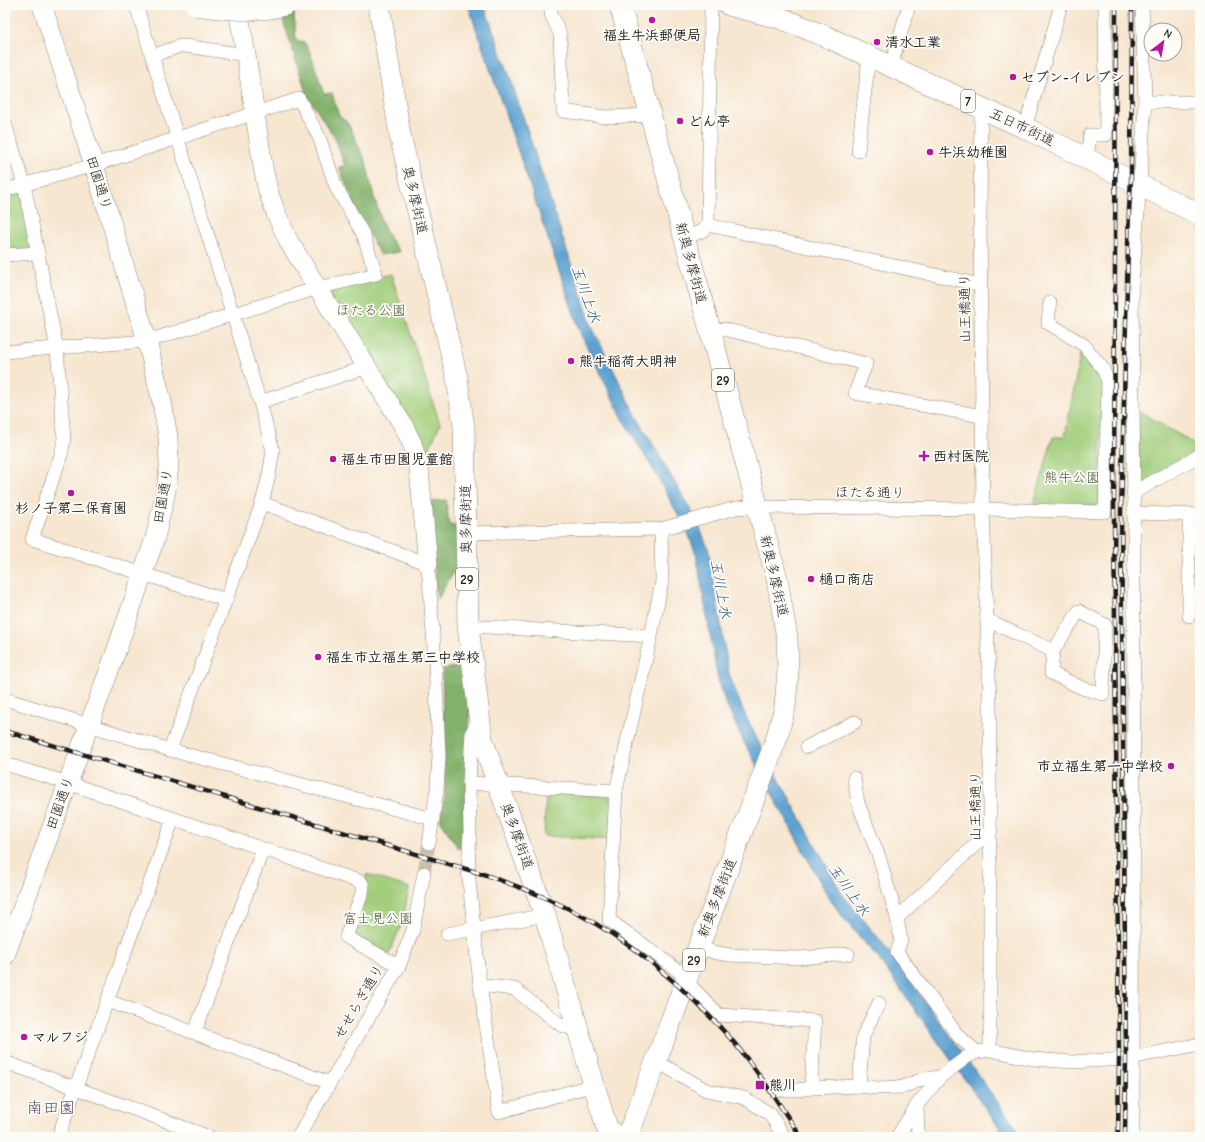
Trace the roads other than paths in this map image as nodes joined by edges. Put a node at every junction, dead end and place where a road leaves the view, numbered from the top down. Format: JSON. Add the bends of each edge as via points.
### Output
{"nodes":[{"id":1,"x":42,"y":5,"type":"edge"},
{"id":2,"x":136,"y":5,"type":"edge"},
{"id":3,"x":196,"y":5,"type":"edge"},
{"id":4,"x":285,"y":5,"type":"edge"},
{"id":5,"x":379,"y":5,"type":"edge"},
{"id":6,"x":551,"y":5,"type":"edge"},
{"id":7,"x":620,"y":5,"type":"edge"},
{"id":8,"x":711,"y":5,"type":"edge"},
{"id":9,"x":729,"y":5,"type":"edge"},
{"id":10,"x":909,"y":5,"type":"edge"},
{"id":11,"x":1061,"y":5,"type":"edge"},
{"id":12,"x":1106,"y":5,"type":"edge"},
{"id":13,"x":1142,"y":5,"type":"edge"},
{"id":14,"x":240,"y":21,"type":"dead end"},
{"id":15,"x":246,"y":55,"type":"junction"},
{"id":16,"x":152,"y":56,"type":"junction"},
{"id":17,"x":869,"y":56,"type":"junction"},
{"id":18,"x":891,"y":66,"type":"junction"},
{"id":19,"x":1145,"y":102,"type":"junction"},
{"id":20,"x":1200,"y":102,"type":"edge"},
{"id":21,"x":981,"y":107,"type":"junction"},
{"id":22,"x":254,"y":113,"type":"junction"},
{"id":23,"x":650,"y":114,"type":"junction"},
{"id":24,"x":5,"y":124,"type":"edge"},
{"id":25,"x":1025,"y":128,"type":"junction"},
{"id":26,"x":178,"y":137,"type":"junction"},
{"id":27,"x":858,"y":150,"type":"dead end"},
{"id":28,"x":1087,"y":158,"type":"junction"},
{"id":29,"x":94,"y":165,"type":"junction"},
{"id":30,"x":24,"y":184,"type":"junction"},
{"id":31,"x":1140,"y":185,"type":"junction"},
{"id":32,"x":5,"y":190,"type":"edge"},
{"id":33,"x":1200,"y":215,"type":"edge"},
{"id":34,"x":708,"y":225,"type":"junction"},
{"id":35,"x":684,"y":237,"type":"junction"},
{"id":36,"x":38,"y":253,"type":"junction"},
{"id":37,"x":5,"y":256,"type":"edge"},
{"id":38,"x":981,"y":285,"type":"junction"},
{"id":39,"x":318,"y":288,"type":"junction"},
{"id":40,"x":1050,"y":303,"type":"dead end"},
{"id":41,"x":232,"y":314,"type":"junction"},
{"id":42,"x":710,"y":330,"type":"junction"},
{"id":43,"x":147,"y":341,"type":"junction"},
{"id":44,"x":57,"y":349,"type":"junction"},
{"id":45,"x":5,"y":352,"type":"edge"},
{"id":46,"x":367,"y":367,"type":"junction"},
{"id":47,"x":260,"y":402,"type":"junction"},
{"id":48,"x":982,"y":416,"type":"junction"},
{"id":49,"x":1200,"y":455,"type":"edge"},
{"id":50,"x":1133,"y":493,"type":"junction"},
{"id":51,"x":262,"y":504,"type":"junction"},
{"id":52,"x":757,"y":507,"type":"junction"},
{"id":53,"x":983,"y":509,"type":"junction"},
{"id":54,"x":1134,"y":513,"type":"junction"},
{"id":55,"x":1194,"y":514,"type":"edge"},
{"id":56,"x":661,"y":529,"type":"junction"},
{"id":57,"x":466,"y":533,"type":"junction"},
{"id":58,"x":428,"y":564,"type":"junction"},
{"id":59,"x":142,"y":573,"type":"junction"},
{"id":60,"x":226,"y":600,"type":"junction"},
{"id":61,"x":1189,"y":616,"type":"dead end"},
{"id":62,"x":987,"y":620,"type":"junction"},
{"id":63,"x":468,"y":626,"type":"junction"},
{"id":64,"x":651,"y":636,"type":"junction"},
{"id":65,"x":1053,"y":652,"type":"junction"},
{"id":66,"x":5,"y":699,"type":"edge"},
{"id":67,"x":479,"y":719,"type":"junction"},
{"id":68,"x":855,"y":722,"type":"dead end"},
{"id":69,"x":89,"y":725,"type":"junction"},
{"id":70,"x":807,"y":747,"type":"dead end"},
{"id":71,"x":170,"y":750,"type":"junction"},
{"id":72,"x":5,"y":764,"type":"edge"},
{"id":73,"x":854,"y":778,"type":"dead end"},
{"id":74,"x":68,"y":783,"type":"junction"},
{"id":75,"x":469,"y":783,"type":"junction"},
{"id":76,"x":499,"y":785,"type":"junction"},
{"id":77,"x":616,"y":791,"type":"junction"},
{"id":78,"x":173,"y":819,"type":"junction"},
{"id":79,"x":433,"y":819,"type":"junction"},
{"id":80,"x":991,"y":830,"type":"junction"},
{"id":81,"x":429,"y":843,"type":"tunnel mouth"},
{"id":82,"x":263,"y":849,"type":"junction"},
{"id":83,"x":424,"y":873,"type":"tunnel mouth"},
{"id":84,"x":545,"y":915,"type":"junction"},
{"id":85,"x":897,"y":918,"type":"junction"},
{"id":86,"x":473,"y":928,"type":"junction"},
{"id":87,"x":447,"y":934,"type":"dead end"},
{"id":88,"x":698,"y":947,"type":"junction"},
{"id":89,"x":848,"y":954,"type":"dead end"},
{"id":90,"x":5,"y":956,"type":"edge"},
{"id":91,"x":399,"y":966,"type":"junction"},
{"id":92,"x":687,"y":979,"type":"junction"},
{"id":93,"x":480,"y":985,"type":"junction"},
{"id":94,"x":108,"y":1001,"type":"junction"},
{"id":95,"x":879,"y":1003,"type":"dead end"},
{"id":96,"x":579,"y":1031,"type":"junction"},
{"id":97,"x":195,"y":1032,"type":"junction"},
{"id":98,"x":1200,"y":1044,"type":"edge"},
{"id":99,"x":990,"y":1050,"type":"junction"},
{"id":100,"x":972,"y":1054,"type":"junction"},
{"id":101,"x":1134,"y":1057,"type":"junction"},
{"id":102,"x":656,"y":1061,"type":"junction"},
{"id":103,"x":5,"y":1062,"type":"edge"},
{"id":104,"x":945,"y":1074,"type":"junction"},
{"id":105,"x":330,"y":1083,"type":"junction"},
{"id":106,"x":594,"y":1085,"type":"junction"},
{"id":107,"x":859,"y":1086,"type":"junction"},
{"id":108,"x":76,"y":1087,"type":"junction"},
{"id":109,"x":811,"y":1088,"type":"junction"},
{"id":110,"x":777,"y":1090,"type":"dead end"},
{"id":111,"x":917,"y":1105,"type":"junction"},
{"id":112,"x":178,"y":1132,"type":"edge"},
{"id":113,"x":614,"y":1135,"type":"edge"},
{"id":114,"x":58,"y":1137,"type":"edge"},
{"id":115,"x":210,"y":1137,"type":"edge"},
{"id":116,"x":298,"y":1137,"type":"edge"},
{"id":117,"x":784,"y":1137,"type":"edge"},
{"id":118,"x":897,"y":1137,"type":"edge"},
{"id":119,"x":918,"y":1137,"type":"edge"},
{"id":120,"x":1133,"y":1137,"type":"edge"}],
"edges":[{"from":1,"to":29,"type":"street","name":"田園通り"},
{"from":2,"to":16,"type":"street"},
{"from":3,"to":4,"type":"main road","bridge":true,"via":[[249,10],[272,9]]},
{"from":5,"to":57,"type":"main road","name":"奥多摩街道","number":"29","via":[[400,135],[457,378],[464,428]]},
{"from":6,"to":23,"type":"street","via":[[551,14],[560,34],[563,111],[605,118]]},
{"from":7,"to":23,"type":"main road","name":"新奥多摩街道","number":"29"},
{"from":8,"to":34,"type":"street"},
{"from":9,"to":17,"type":"main road","name":"五日市街道","number":"7","via":[[783,20]]},
{"from":10,"to":18,"type":"street"},
{"from":11,"to":25,"type":"street"},
{"from":12,"to":28,"type":"street","via":[[1106,135],[1090,135]]},
{"from":13,"to":19,"type":"street"},
{"from":14,"to":15,"type":"street"},
{"from":15,"to":16,"type":"street","via":[[180,46]]},
{"from":15,"to":22,"type":"street"},
{"from":16,"to":26,"type":"street"},
{"from":17,"to":18,"type":"main road","name":"五日市街道","number":"7"},
{"from":17,"to":27,"type":"street"},
{"from":18,"to":21,"type":"main road","name":"五日市街道","number":"7"},
{"from":19,"to":20,"type":"street"},
{"from":19,"to":31,"type":"street"},
{"from":21,"to":25,"type":"main road","name":"五日市街道","number":"7"},
{"from":21,"to":38,"type":"street","name":"山王橋通り"},
{"from":22,"to":26,"type":"street"},
{"from":22,"to":39,"type":"street","via":[[262,167],[276,214],[289,242]]},
{"from":22,"to":39,"type":"street","via":[[299,99],[319,137],[336,187],[363,234],[376,274]]},
{"from":23,"to":35,"type":"main road","name":"新奥多摩街道","number":"29"},
{"from":24,"to":30,"type":"street"},
{"from":25,"to":28,"type":"main road","name":"五日市街道","number":"7"},
{"from":26,"to":29,"type":"street"},
{"from":26,"to":41,"type":"street"},
{"from":28,"to":31,"type":"main road","name":"五日市街道","number":"7"},
{"from":29,"to":30,"type":"street"},
{"from":29,"to":43,"type":"street","name":"田園通り"},
{"from":30,"to":32,"type":"street"},
{"from":30,"to":36,"type":"street"},
{"from":31,"to":33,"type":"main road","name":"五日市街道","number":"7"},
{"from":31,"to":50,"type":"street","via":[[1132,285]]},
{"from":34,"to":35,"type":"street","via":[[701,232]]},
{"from":34,"to":38,"type":"street"},
{"from":35,"to":42,"type":"main road","name":"新奥多摩街道","number":"29"},
{"from":36,"to":37,"type":"street"},
{"from":36,"to":44,"type":"street"},
{"from":38,"to":48,"type":"street","name":"山王橋通り"},
{"from":39,"to":41,"type":"street"},
{"from":39,"to":46,"type":"street"},
{"from":40,"to":53,"type":"street","name":"ほたる通り","via":[[1048,323],[1084,345],[1103,369],[1108,382],[1105,512]]},
{"from":41,"to":43,"type":"street"},
{"from":41,"to":47,"type":"street"},
{"from":42,"to":48,"type":"street","via":[[724,329],[866,364],[855,393]]},
{"from":42,"to":52,"type":"main road","name":"新奥多摩街道","number":"29"},
{"from":43,"to":44,"type":"street"},
{"from":43,"to":59,"type":"street","name":"田園通り","via":[[162,402],[168,437],[169,466],[157,532]]},
{"from":44,"to":45,"type":"street"},
{"from":44,"to":59,"type":"street","via":[[64,439],[61,455],[32,539]]},
{"from":46,"to":47,"type":"street"},
{"from":46,"to":58,"type":"street","via":[[403,425],[416,456]]},
{"from":47,"to":51,"type":"street","via":[[273,450]]},
{"from":48,"to":53,"type":"street","name":"山王橋通り"},
{"from":49,"to":50,"type":"street"},
{"from":50,"to":54,"type":"street"},
{"from":51,"to":58,"type":"street"},
{"from":51,"to":60,"type":"street"},
{"from":52,"to":53,"type":"street","name":"ほたる通り"},
{"from":52,"to":56,"type":"street","name":"ほたる通り","via":[[736,508]]},
{"from":52,"to":88,"type":"main road","name":"新奥多摩街道","number":"29","via":[[777,579],[788,638],[785,707],[770,758]]},
{"from":53,"to":62,"type":"street","name":"山王橋通り"},
{"from":54,"to":55,"type":"street"},
{"from":54,"to":101,"type":"street"},
{"from":55,"to":61,"type":"street"},
{"from":56,"to":57,"type":"street","name":"ほたる通り"},
{"from":56,"to":64,"type":"street","via":[[662,581]]},
{"from":57,"to":63,"type":"main road","name":"奥多摩街道","number":"29"},
{"from":58,"to":79,"type":"street","via":[[438,756],[438,789]]},
{"from":59,"to":60,"type":"street"},
{"from":59,"to":69,"type":"street","name":"田園通り"},
{"from":60,"to":71,"type":"street"},
{"from":62,"to":65,"type":"street"},
{"from":62,"to":80,"type":"street","name":"山王橋通り"},
{"from":63,"to":64,"type":"street"},
{"from":63,"to":67,"type":"main road","name":"奥多摩街道","number":"29"},
{"from":64,"to":77,"type":"street"},
{"from":65,"to":65,"type":"street","via":[[1079,611],[1105,625],[1103,694],[1082,688],[1051,673]]},
{"from":66,"to":69,"type":"street"},
{"from":67,"to":75,"type":"street","via":[[472,732]]},
{"from":67,"to":76,"type":"main road","name":"奥多摩街道","number":"29","via":[[482,739]]},
{"from":68,"to":70,"type":"street"},
{"from":69,"to":71,"type":"street"},
{"from":69,"to":74,"type":"street","name":"田園通り"},
{"from":71,"to":79,"type":"street"},
{"from":72,"to":74,"type":"street"},
{"from":73,"to":85,"type":"street","via":[[858,803],[879,857]]},
{"from":74,"to":78,"type":"street"},
{"from":74,"to":90,"type":"street","name":"田園通り"},
{"from":75,"to":76,"type":"street"},
{"from":75,"to":86,"type":"street","via":[[468,871]]},
{"from":76,"to":77,"type":"street"},
{"from":76,"to":84,"type":"main road","name":"奥多摩街道","number":"29"},
{"from":77,"to":92,"type":"street","via":[[609,920],[664,959]]},
{"from":78,"to":82,"type":"street"},
{"from":78,"to":94,"type":"street"},
{"from":79,"to":81,"type":"street"},
{"from":80,"to":85,"type":"street"},
{"from":80,"to":99,"type":"street","name":"山王橋通り"},
{"from":82,"to":91,"type":"street","via":[[361,882],[362,893],[346,938]]},
{"from":82,"to":97,"type":"street"},
{"from":83,"to":91,"type":"street","name":"せせらぎ通り","via":[[413,930]]},
{"from":84,"to":86,"type":"street"},
{"from":84,"to":96,"type":"main road","name":"奥多摩街道","number":"29"},
{"from":85,"to":100,"type":"street","via":[[901,940],[897,952]]},
{"from":86,"to":87,"type":"street"},
{"from":86,"to":93,"type":"street"},
{"from":88,"to":89,"type":"street","via":[[729,955],[799,958]]},
{"from":88,"to":92,"type":"main road","name":"新奥多摩街道","number":"29"},
{"from":91,"to":105,"type":"street","name":"せせらぎ通り"},
{"from":92,"to":102,"type":"main road","name":"新奥多摩街道","number":"29"},
{"from":92,"to":109,"type":"street","via":[[719,1015],[815,1021]]},
{"from":93,"to":96,"type":"street","via":[[514,989],[561,1025]]},
{"from":93,"to":106,"type":"street","via":[[499,1112]]},
{"from":94,"to":97,"type":"street"},
{"from":94,"to":108,"type":"street"},
{"from":95,"to":107,"type":"street","via":[[863,1036]]},
{"from":96,"to":106,"type":"main road","name":"奥多摩街道","number":"29"},
{"from":97,"to":105,"type":"street"},
{"from":98,"to":101,"type":"street"},
{"from":99,"to":100,"type":"street"},
{"from":99,"to":101,"type":"street","via":[[1034,1059],[1072,1062]]},
{"from":100,"to":104,"type":"street"},
{"from":101,"to":120,"type":"street"},
{"from":102,"to":113,"type":"main road","name":"新奥多摩街道","number":"29","via":[[632,1125]]},
{"from":102,"to":117,"type":"street","via":[[706,1090],[744,1098],[770,1114]]},
{"from":103,"to":108,"type":"street"},
{"from":104,"to":107,"type":"street","via":[[903,1087]]},
{"from":104,"to":111,"type":"street"},
{"from":105,"to":116,"type":"street","name":"せせらぎ通り"},
{"from":106,"to":113,"type":"main road","name":"奥多摩街道","number":"29"},
{"from":107,"to":109,"type":"street"},
{"from":108,"to":112,"type":"street"},
{"from":108,"to":114,"type":"street"},
{"from":109,"to":110,"type":"street"},
{"from":111,"to":118,"type":"street"},
{"from":111,"to":119,"type":"street"},
{"from":112,"to":115,"type":"street"}]}
